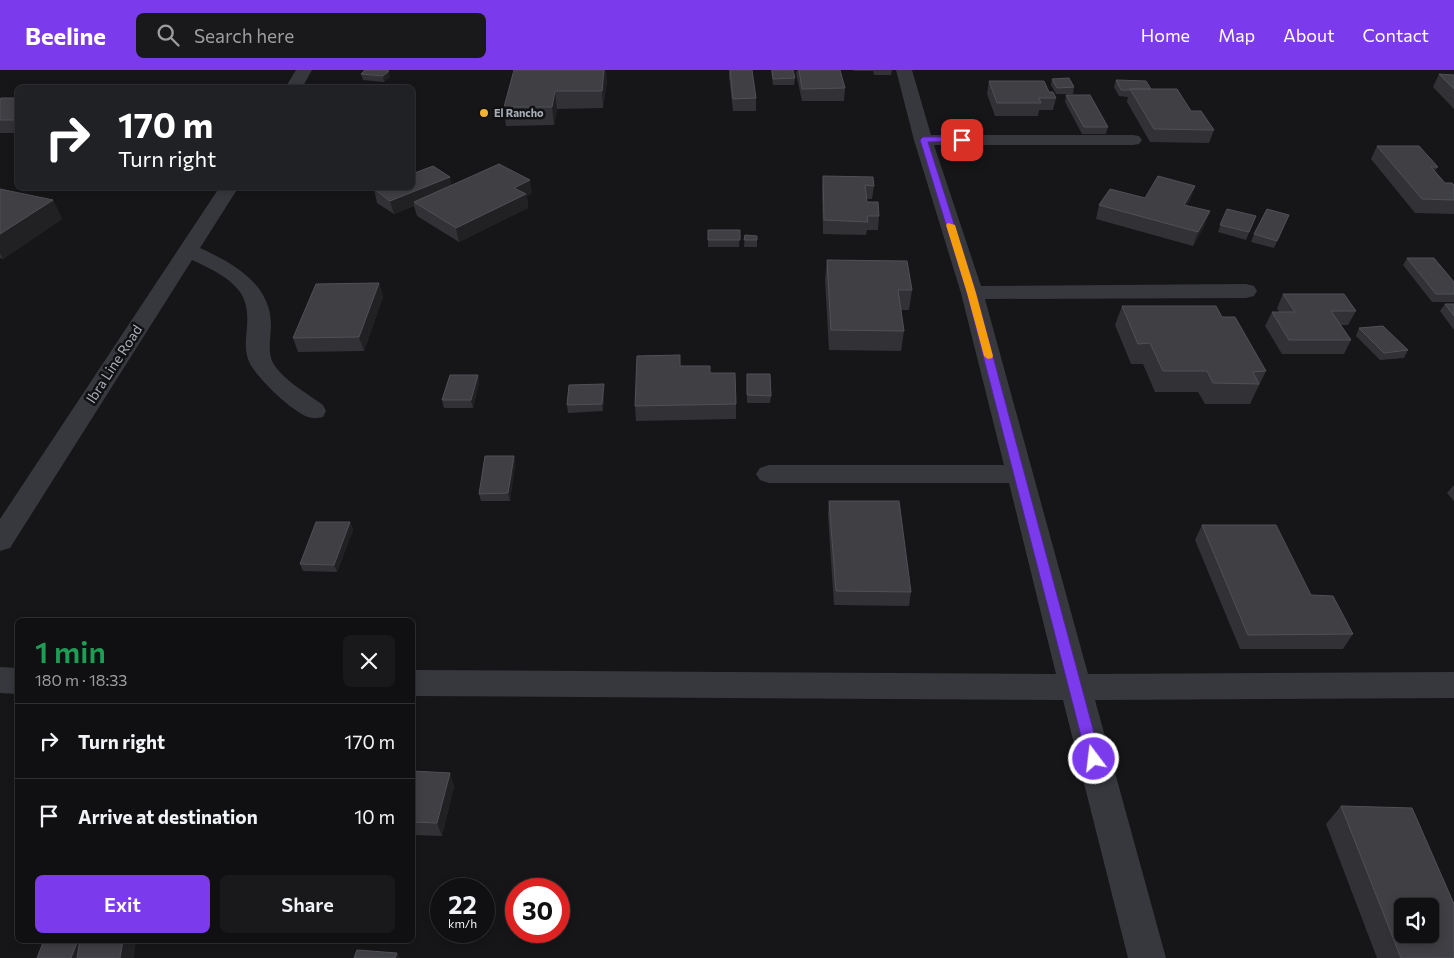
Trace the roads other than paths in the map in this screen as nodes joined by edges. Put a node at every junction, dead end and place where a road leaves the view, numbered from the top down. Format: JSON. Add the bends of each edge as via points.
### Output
{"nodes":[{"id":1,"x":304,"y":70,"type":"edge"},
{"id":2,"x":904,"y":70,"type":"edge"},
{"id":3,"x":294,"y":85,"type":"edge"},
{"id":4,"x":923,"y":140,"type":"junction"},
{"id":5,"x":1133,"y":140,"type":"dead end"},
{"id":6,"x":227,"y":190,"type":"edge"},
{"id":7,"x":188,"y":250,"type":"junction"},
{"id":8,"x":1246,"y":291,"type":"dead end"},
{"id":9,"x":972,"y":293,"type":"junction"},
{"id":10,"x":314,"y":411,"type":"dead end"},
{"id":11,"x":769,"y":474,"type":"dead end"},
{"id":12,"x":1020,"y":474,"type":"junction"},
{"id":13,"x":0,"y":541,"type":"edge"},
{"id":14,"x":0,"y":680,"type":"edge"},
{"id":15,"x":15,"y":680,"type":"edge"},
{"id":16,"x":415,"y":683,"type":"edge"},
{"id":17,"x":1454,"y":685,"type":"edge"},
{"id":18,"x":1075,"y":687,"type":"junction"},
{"id":19,"x":1147,"y":958,"type":"edge"}],
"edges":[{"from":1,"to":3,"type":"street"},
{"from":2,"to":4,"type":"street"},
{"from":4,"to":5,"type":"street"},
{"from":4,"to":9,"type":"street"},
{"from":6,"to":7,"type":"street","name":"Ibra Line Road"},
{"from":7,"to":10,"type":"street","via":[[235,274],[251,290],[260,322],[259,355],[262,364],[280,385]]},
{"from":7,"to":13,"type":"street","name":"Ibra Line Road"},
{"from":8,"to":9,"type":"street"},
{"from":9,"to":12,"type":"street"},
{"from":11,"to":12,"type":"street"},
{"from":12,"to":18,"type":"street"},
{"from":14,"to":15,"type":"street"},
{"from":16,"to":18,"type":"street"},
{"from":17,"to":18,"type":"street"},
{"from":18,"to":19,"type":"street"}]}
